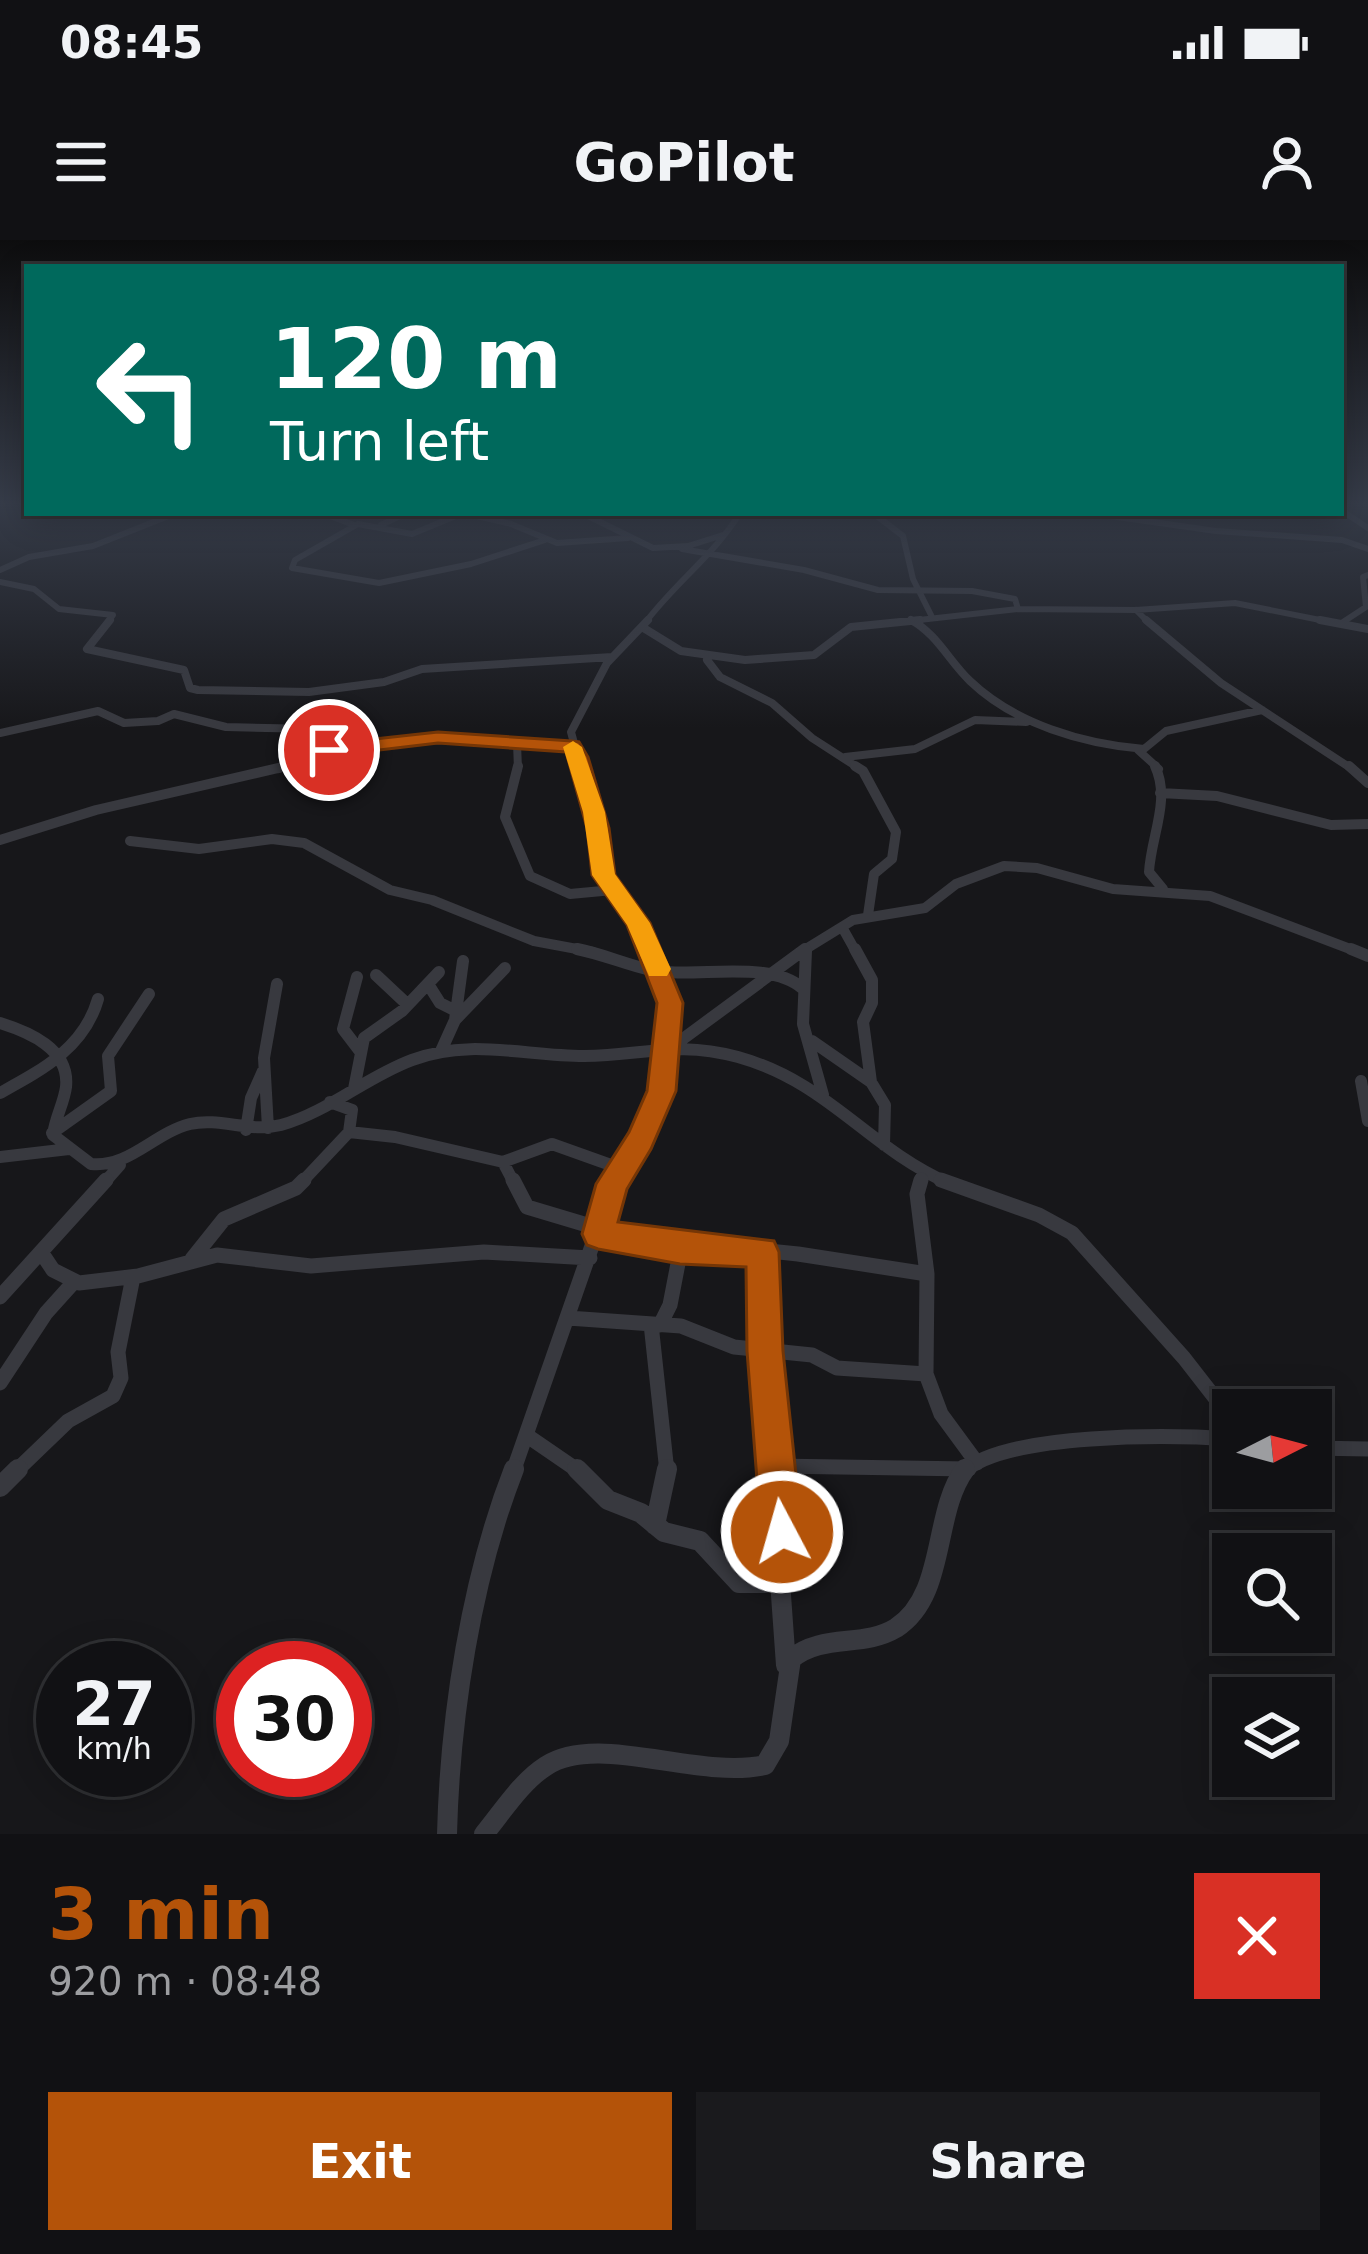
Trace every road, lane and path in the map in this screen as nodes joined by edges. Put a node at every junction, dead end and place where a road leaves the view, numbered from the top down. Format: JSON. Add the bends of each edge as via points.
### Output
{"nodes":[{"id":1,"x":360,"y":579,"type":"edge"},
{"id":2,"x":399,"y":579,"type":"edge"},
{"id":3,"x":680,"y":579,"type":"edge"},
{"id":4,"x":839,"y":579,"type":"edge"},
{"id":5,"x":916,"y":579,"type":"edge"},
{"id":6,"x":1363,"y":579,"type":"edge"},
{"id":7,"x":0,"y":582,"type":"edge"},
{"id":8,"x":919,"y":591,"type":"junction"},
{"id":9,"x":1018,"y":609,"type":"junction"},
{"id":10,"x":1136,"y":610,"type":"junction"},
{"id":11,"x":932,"y":616,"type":"junction"},
{"id":12,"x":910,"y":619,"type":"junction"},
{"id":13,"x":1343,"y":622,"type":"junction"},
{"id":14,"x":642,"y":627,"type":"junction"},
{"id":15,"x":1368,"y":629,"type":"edge"},
{"id":16,"x":612,"y":657,"type":"junction"},
{"id":17,"x":707,"y":660,"type":"junction"},
{"id":18,"x":1262,"y":710,"type":"junction"},
{"id":19,"x":1027,"y":722,"type":"junction"},
{"id":20,"x":0,"y":733,"type":"edge"},
{"id":21,"x":517,"y":743,"type":"junction"},
{"id":22,"x":572,"y":746,"type":"junction"},
{"id":23,"x":1137,"y":749,"type":"junction"},
{"id":24,"x":329,"y":750,"type":"junction"},
{"id":25,"x":844,"y":758,"type":"junction"},
{"id":26,"x":1368,"y":783,"type":"edge"},
{"id":27,"x":1160,"y":793,"type":"junction"},
{"id":28,"x":1368,"y":824,"type":"edge"},
{"id":29,"x":0,"y":840,"type":"edge"},
{"id":30,"x":130,"y":841,"type":"dead end"},
{"id":31,"x":1163,"y":889,"type":"junction"},
{"id":32,"x":613,"y":890,"type":"junction"},
{"id":33,"x":868,"y":915,"type":"junction"},
{"id":34,"x":842,"y":927,"type":"junction"},
{"id":35,"x":806,"y":951,"type":"junction"},
{"id":36,"x":1368,"y":956,"type":"edge"},
{"id":37,"x":463,"y":961,"type":"dead end"},
{"id":38,"x":505,"y":968,"type":"dead end"},
{"id":39,"x":659,"y":970,"type":"junction"},
{"id":40,"x":439,"y":972,"type":"dead end"},
{"id":41,"x":766,"y":974,"type":"junction"},
{"id":42,"x":376,"y":975,"type":"dead end"},
{"id":43,"x":357,"y":976,"type":"dead end"},
{"id":44,"x":277,"y":984,"type":"dead end"},
{"id":45,"x":428,"y":984,"type":"junction"},
{"id":46,"x":802,"y":988,"type":"junction"},
{"id":47,"x":149,"y":994,"type":"dead end"},
{"id":48,"x":98,"y":999,"type":"dead end"},
{"id":49,"x":408,"y":1005,"type":"junction"},
{"id":50,"x":455,"y":1015,"type":"junction"},
{"id":51,"x":0,"y":1023,"type":"edge"},
{"id":52,"x":812,"y":1041,"type":"junction"},
{"id":53,"x":670,"y":1046,"type":"junction"},
{"id":54,"x":359,"y":1050,"type":"junction"},
{"id":55,"x":441,"y":1051,"type":"junction"},
{"id":56,"x":59,"y":1059,"type":"junction"},
{"id":57,"x":264,"y":1070,"type":"junction"},
{"id":58,"x":1361,"y":1081,"type":"dead end"},
{"id":59,"x":871,"y":1082,"type":"junction"},
{"id":60,"x":354,"y":1089,"type":"junction"},
{"id":61,"x":0,"y":1093,"type":"edge"},
{"id":62,"x":824,"y":1099,"type":"junction"},
{"id":63,"x":329,"y":1101,"type":"junction"},
{"id":64,"x":1368,"y":1121,"type":"edge"},
{"id":65,"x":268,"y":1128,"type":"junction"},
{"id":66,"x":246,"y":1130,"type":"junction"},
{"id":67,"x":349,"y":1132,"type":"junction"},
{"id":68,"x":52,"y":1133,"type":"junction"},
{"id":69,"x":884,"y":1144,"type":"junction"},
{"id":70,"x":69,"y":1150,"type":"junction"},
{"id":71,"x":0,"y":1157,"type":"edge"},
{"id":72,"x":503,"y":1162,"type":"junction"},
{"id":73,"x":120,"y":1165,"type":"junction"},
{"id":74,"x":622,"y":1169,"type":"junction"},
{"id":75,"x":923,"y":1171,"type":"junction"},
{"id":76,"x":598,"y":1234,"type":"junction"},
{"id":77,"x":680,"y":1248,"type":"junction"},
{"id":78,"x":40,"y":1252,"type":"junction"},
{"id":79,"x":762,"y":1252,"type":"junction"},
{"id":80,"x":590,"y":1258,"type":"junction"},
{"id":81,"x":192,"y":1259,"type":"junction"},
{"id":82,"x":927,"y":1274,"type":"junction"},
{"id":83,"x":133,"y":1277,"type":"junction"},
{"id":84,"x":74,"y":1283,"type":"junction"},
{"id":85,"x":0,"y":1297,"type":"edge"},
{"id":86,"x":568,"y":1318,"type":"junction"},
{"id":87,"x":656,"y":1324,"type":"junction"},
{"id":88,"x":765,"y":1351,"type":"junction"},
{"id":89,"x":926,"y":1374,"type":"junction"},
{"id":90,"x":0,"y":1383,"type":"edge"},
{"id":91,"x":1212,"y":1394,"type":"edge"},
{"id":92,"x":529,"y":1437,"type":"junction"},
{"id":93,"x":1212,"y":1438,"type":"edge"},
{"id":94,"x":1332,"y":1448,"type":"edge"},
{"id":95,"x":1368,"y":1449,"type":"edge"},
{"id":96,"x":775,"y":1466,"type":"junction"},
{"id":97,"x":973,"y":1466,"type":"junction"},
{"id":98,"x":0,"y":1487,"type":"edge"},
{"id":99,"x":656,"y":1525,"type":"junction"},
{"id":100,"x":784,"y":1566,"type":"junction"},
{"id":101,"x":786,"y":1678,"type":"junction"},
{"id":102,"x":447,"y":1834,"type":"edge"},
{"id":103,"x":484,"y":1834,"type":"edge"}],
"edges":[{"from":1,"to":2,"type":"street"},
{"from":3,"to":14,"type":"street"},
{"from":4,"to":8,"type":"street"},
{"from":5,"to":8,"type":"street"},
{"from":6,"to":13,"type":"street","via":[[1366,607]]},
{"from":7,"to":16,"type":"street","via":[[34,589],[65,612],[112,615],[86,649],[184,670],[198,690],[309,692],[422,669]]},
{"from":8,"to":9,"type":"street","via":[[986,592],[1015,599]]},
{"from":8,"to":11,"type":"street"},
{"from":9,"to":10,"type":"street"},
{"from":9,"to":11,"type":"street"},
{"from":10,"to":13,"type":"street","via":[[1235,603]]},
{"from":10,"to":18,"type":"street"},
{"from":11,"to":12,"type":"street"},
{"from":12,"to":17,"type":"street","via":[[841,629],[814,655]]},
{"from":12,"to":19,"type":"street","via":[[969,680]]},
{"from":13,"to":15,"type":"street"},
{"from":14,"to":16,"type":"street"},
{"from":14,"to":17,"type":"street","via":[[673,650]]},
{"from":16,"to":22,"type":"street","via":[[574,724]]},
{"from":17,"to":25,"type":"street","via":[[720,677],[772,703]]},
{"from":18,"to":23,"type":"street","via":[[1166,731]]},
{"from":18,"to":26,"type":"street"},
{"from":19,"to":23,"type":"street"},
{"from":19,"to":25,"type":"street","via":[[975,720],[915,749]]},
{"from":20,"to":24,"type":"street","via":[[98,711],[131,723],[174,713],[226,727],[315,729]]},
{"from":21,"to":22,"type":"street"},
{"from":21,"to":24,"type":"street","via":[[422,737]]},
{"from":21,"to":32,"type":"street","via":[[506,817],[530,875],[570,894]]},
{"from":22,"to":32,"type":"street"},
{"from":23,"to":27,"type":"street","via":[[1156,764]]},
{"from":24,"to":29,"type":"street"},
{"from":25,"to":33,"type":"street","via":[[872,783],[896,836],[892,859],[874,874]]},
{"from":27,"to":28,"type":"street","via":[[1216,796],[1331,825]]},
{"from":27,"to":31,"type":"street","via":[[1149,872]]},
{"from":30,"to":39,"type":"street","via":[[199,849],[304,843],[390,890],[498,929]]},
{"from":31,"to":33,"type":"street","via":[[1099,886],[1004,866],[956,884],[925,908]]},
{"from":31,"to":36,"type":"street","via":[[1234,903]]},
{"from":32,"to":39,"type":"street"},
{"from":33,"to":34,"type":"street"},
{"from":34,"to":35,"type":"street"},
{"from":34,"to":59,"type":"street","via":[[872,980],[863,1022]]},
{"from":35,"to":41,"type":"street"},
{"from":35,"to":46,"type":"street"},
{"from":37,"to":50,"type":"street","via":[[467,980]]},
{"from":38,"to":50,"type":"street"},
{"from":39,"to":41,"type":"street"},
{"from":39,"to":53,"type":"street","via":[[669,996]]},
{"from":40,"to":45,"type":"street"},
{"from":41,"to":46,"type":"street"},
{"from":41,"to":53,"type":"street"},
{"from":42,"to":49,"type":"street"},
{"from":43,"to":54,"type":"street","via":[[343,1029]]},
{"from":44,"to":57,"type":"street"},
{"from":45,"to":49,"type":"street"},
{"from":45,"to":50,"type":"street"},
{"from":46,"to":52,"type":"street"},
{"from":47,"to":68,"type":"street","via":[[107,1059],[111,1091]]},
{"from":48,"to":56,"type":"street","via":[[91,1022]]},
{"from":49,"to":54,"type":"street","via":[[367,1034]]},
{"from":50,"to":55,"type":"street"},
{"from":51,"to":56,"type":"street","via":[[32,1031]]},
{"from":52,"to":59,"type":"street"},
{"from":52,"to":62,"type":"street"},
{"from":53,"to":55,"type":"street","via":[[593,1057],[506,1046]]},
{"from":53,"to":62,"type":"street","via":[[785,1074]]},
{"from":53,"to":74,"type":"street","via":[[661,1091]]},
{"from":54,"to":60,"type":"street"},
{"from":55,"to":60,"type":"street"},
{"from":56,"to":61,"type":"street"},
{"from":56,"to":68,"type":"street","via":[[66,1085]]},
{"from":57,"to":65,"type":"street"},
{"from":57,"to":66,"type":"street"},
{"from":58,"to":64,"type":"street"},
{"from":59,"to":69,"type":"street","via":[[885,1105]]},
{"from":60,"to":63,"type":"street"},
{"from":62,"to":69,"type":"street"},
{"from":63,"to":65,"type":"street"},
{"from":63,"to":67,"type":"street","via":[[352,1110]]},
{"from":65,"to":66,"type":"street"},
{"from":66,"to":73,"type":"street","via":[[188,1124]]},
{"from":67,"to":72,"type":"street"},
{"from":67,"to":81,"type":"street","via":[[289,1193],[220,1223]]},
{"from":68,"to":70,"type":"street"},
{"from":69,"to":75,"type":"street"},
{"from":70,"to":71,"type":"street"},
{"from":70,"to":73,"type":"street","via":[[98,1166]]},
{"from":72,"to":74,"type":"street","via":[[552,1144]]},
{"from":72,"to":76,"type":"street","via":[[527,1207]]},
{"from":73,"to":78,"type":"street"},
{"from":74,"to":76,"type":"street"},
{"from":75,"to":82,"type":"street","via":[[916,1194]]},
{"from":75,"to":91,"type":"street","via":[[1072,1233]]},
{"from":76,"to":77,"type":"street"},
{"from":76,"to":80,"type":"street"},
{"from":77,"to":79,"type":"street"},
{"from":77,"to":87,"type":"street","via":[[670,1305]]},
{"from":78,"to":84,"type":"street"},
{"from":78,"to":85,"type":"street"},
{"from":79,"to":82,"type":"street"},
{"from":79,"to":88,"type":"street"},
{"from":80,"to":81,"type":"street","via":[[484,1252],[311,1266]]},
{"from":80,"to":86,"type":"street"},
{"from":81,"to":83,"type":"street"},
{"from":82,"to":89,"type":"street"},
{"from":83,"to":84,"type":"street"},
{"from":83,"to":98,"type":"street","via":[[113,1396],[68,1421]]},
{"from":84,"to":90,"type":"street"},
{"from":86,"to":87,"type":"street"},
{"from":86,"to":92,"type":"street"},
{"from":87,"to":88,"type":"street"},
{"from":87,"to":99,"type":"street","via":[[667,1473]]},
{"from":88,"to":89,"type":"street","via":[[812,1355],[837,1368]]},
{"from":88,"to":96,"type":"street"},
{"from":89,"to":97,"type":"street"},
{"from":92,"to":99,"type":"street","via":[[608,1500]]},
{"from":92,"to":102,"type":"street","via":[[480,1576],[449,1761]]},
{"from":93,"to":97,"type":"street","via":[[1036,1442]]},
{"from":94,"to":95,"type":"street"},
{"from":96,"to":97,"type":"street"},
{"from":96,"to":100,"type":"street"},
{"from":97,"to":101,"type":"street","via":[[953,1486],[934,1567],[909,1617],[893,1630],[805,1646]]},
{"from":99,"to":100,"type":"street","via":[[700,1541],[740,1583],[765,1583]]},
{"from":100,"to":101,"type":"street"},
{"from":101,"to":103,"type":"street","via":[[779,1742],[765,1765],[712,1771],[598,1755],[556,1760]]}]}
